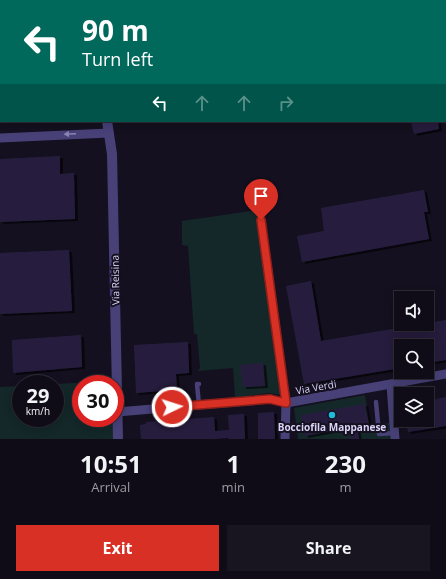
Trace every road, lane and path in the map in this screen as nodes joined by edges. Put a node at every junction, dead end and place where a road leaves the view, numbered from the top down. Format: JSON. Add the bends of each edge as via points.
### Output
{"nodes":[{"id":1,"x":107,"y":122,"type":"edge"},
{"id":2,"x":109,"y":133,"type":"junction"},
{"id":3,"x":0,"y":138,"type":"edge"},
{"id":4,"x":261,"y":220,"type":"dead end"},
{"id":5,"x":446,"y":374,"type":"edge"},
{"id":6,"x":116,"y":375,"type":"edge"},
{"id":7,"x":199,"y":384,"type":"dead end"},
{"id":8,"x":391,"y":385,"type":"junction"},
{"id":9,"x":376,"y":402,"type":"dead end"},
{"id":10,"x":286,"y":403,"type":"junction"},
{"id":11,"x":199,"y":405,"type":"junction"},
{"id":12,"x":124,"y":411,"type":"edge"},
{"id":13,"x":118,"y":427,"type":"edge"},
{"id":14,"x":395,"y":436,"type":"edge"},
{"id":15,"x":118,"y":439,"type":"edge"},
{"id":16,"x":285,"y":439,"type":"edge"}],
"edges":[{"from":1,"to":2,"type":"street","name":"Via Reisina"},
{"from":2,"to":3,"type":"street","one_way":true},
{"from":2,"to":6,"type":"street","name":"Via Reisina","via":[[112,154]]},
{"from":4,"to":10,"type":"street"},
{"from":5,"to":8,"type":"street","name":"Via Verdi"},
{"from":7,"to":11,"type":"lane"},
{"from":8,"to":10,"type":"street","name":"Via Verdi"},
{"from":8,"to":14,"type":"street"},
{"from":9,"to":14,"type":"lane","via":[[379,434]]},
{"from":10,"to":11,"type":"street","name":"Via Verdi","via":[[270,399]]},
{"from":10,"to":16,"type":"street"},
{"from":11,"to":12,"type":"street","name":"Via Verdi"},
{"from":13,"to":15,"type":"street","name":"Via Reisina"}]}
